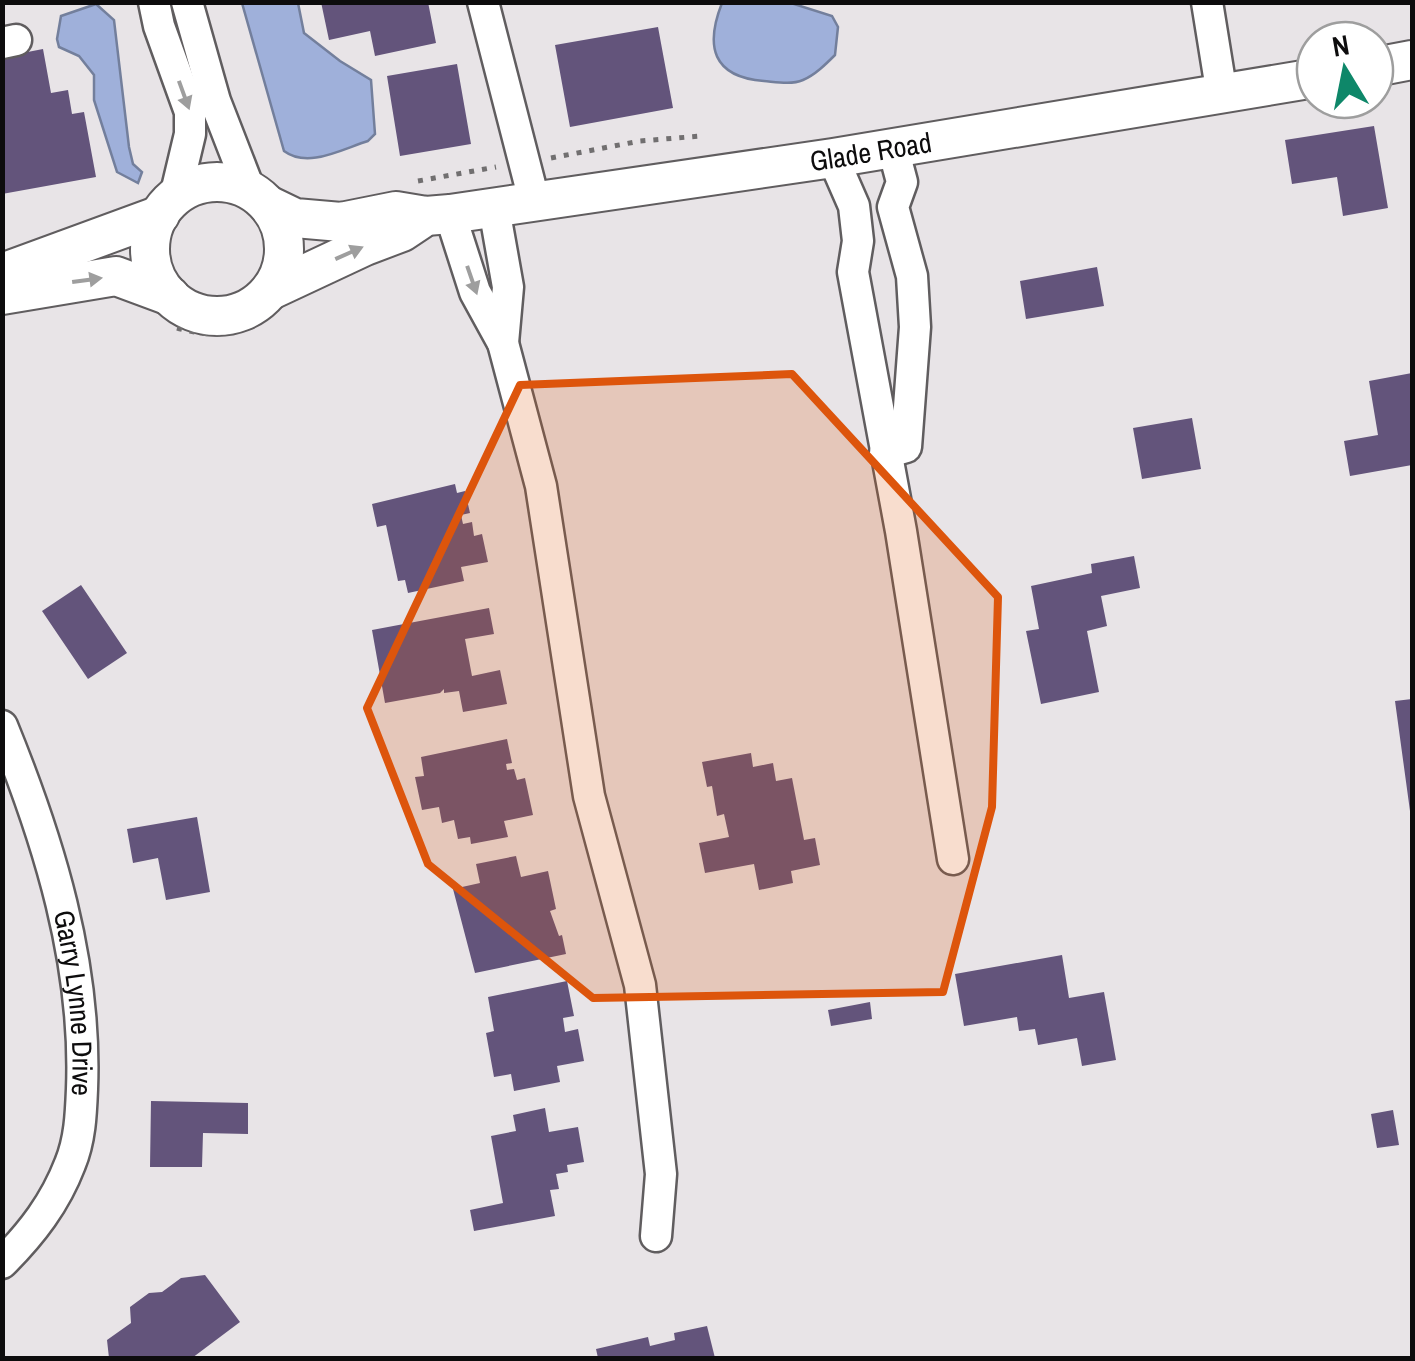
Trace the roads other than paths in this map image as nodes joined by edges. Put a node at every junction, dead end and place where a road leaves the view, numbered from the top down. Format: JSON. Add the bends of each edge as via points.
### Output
{"nodes":[{"id":1,"x":154,"y":2,"type":"edge"},
{"id":2,"x":187,"y":2,"type":"edge"},
{"id":3,"x":482,"y":2,"type":"edge"},
{"id":4,"x":1207,"y":2,"type":"edge"},
{"id":5,"x":1295,"y":81,"type":"edge"},
{"id":6,"x":1222,"y":94,"type":"junction"},
{"id":7,"x":893,"y":148,"type":"junction"},
{"id":8,"x":833,"y":158,"type":"junction"},
{"id":9,"x":259,"y":198,"type":"junction"},
{"id":10,"x":534,"y":200,"type":"junction"},
{"id":11,"x":168,"y":206,"type":"junction"},
{"id":12,"x":854,"y":206,"type":"junction"},
{"id":13,"x":892,"y":207,"type":"junction"},
{"id":14,"x":494,"y":208,"type":"junction"},
{"id":15,"x":438,"y":215,"type":"junction"},
{"id":16,"x":2,"y":273,"type":"edge"},
{"id":17,"x":2,"y":295,"type":"edge"},
{"id":18,"x":269,"y":303,"type":"junction"},
{"id":19,"x":167,"y":310,"type":"junction"},
{"id":20,"x":503,"y":342,"type":"junction"},
{"id":21,"x":885,"y":453,"type":"junction"},
{"id":22,"x":2,"y":726,"type":"edge"},
{"id":23,"x":13,"y":778,"type":"edge"},
{"id":24,"x":953,"y":860,"type":"dead end"},
{"id":25,"x":656,"y":1236,"type":"dead end"},
{"id":26,"x":2,"y":1264,"type":"edge"}],
"edges":[{"from":1,"to":11,"type":"street","one_way":true,"via":[[190,112],[190,134]]},
{"from":2,"to":9,"type":"street","via":[[215,101]]},
{"from":3,"to":10,"type":"street"},
{"from":4,"to":6,"type":"street"},
{"from":5,"to":6,"type":"main road","name":"Glade Road"},
{"from":6,"to":7,"type":"main road","name":"Glade Road"},
{"from":7,"to":8,"type":"main road","name":"Glade Road"},
{"from":7,"to":13,"type":"street","via":[[902,182]]},
{"from":8,"to":10,"type":"main road","name":"Glade Road"},
{"from":8,"to":12,"type":"street"},
{"from":9,"to":11,"type":"main road","name":"Glade Road","via":[[222,182],[200,184]]},
{"from":9,"to":15,"type":"main road","name":"Glade Road","via":[[295,218],[341,222],[396,210]]},
{"from":9,"to":18,"type":"main road","via":[[283,233],[285,256]]},
{"from":10,"to":14,"type":"main road","name":"Glade Road"},
{"from":11,"to":16,"type":"main road","name":"Glade Road"},
{"from":11,"to":19,"type":"main road","via":[[150,246]]},
{"from":12,"to":13,"type":"street"},
{"from":12,"to":21,"type":"street","via":[[858,241],[852,272]]},
{"from":13,"to":21,"type":"street","via":[[912,276],[915,327],[906,446]]},
{"from":14,"to":15,"type":"main road","name":"Glade Road"},
{"from":14,"to":20,"type":"street","via":[[508,287]]},
{"from":18,"to":15,"type":"main road","name":"Glade Road","one_way":true,"via":[[365,246]]},
{"from":15,"to":20,"type":"street","one_way":true},
{"from":17,"to":19,"type":"main road","name":"Glade Road","one_way":true,"via":[[116,276]]},
{"from":18,"to":19,"type":"main road","name":"Glade Road","via":[[222,317],[178,304]]},
{"from":20,"to":25,"type":"street","via":[[541,486],[589,796],[640,984],[661,1174]]},
{"from":21,"to":24,"type":"street"},
{"from":22,"to":23,"type":"street","name":"Garry Lynne Drive"},
{"from":23,"to":26,"type":"street","name":"Garry Lynne Drive","via":[[60,890],[83,1054],[72,1160],[53,1202]]}]}
